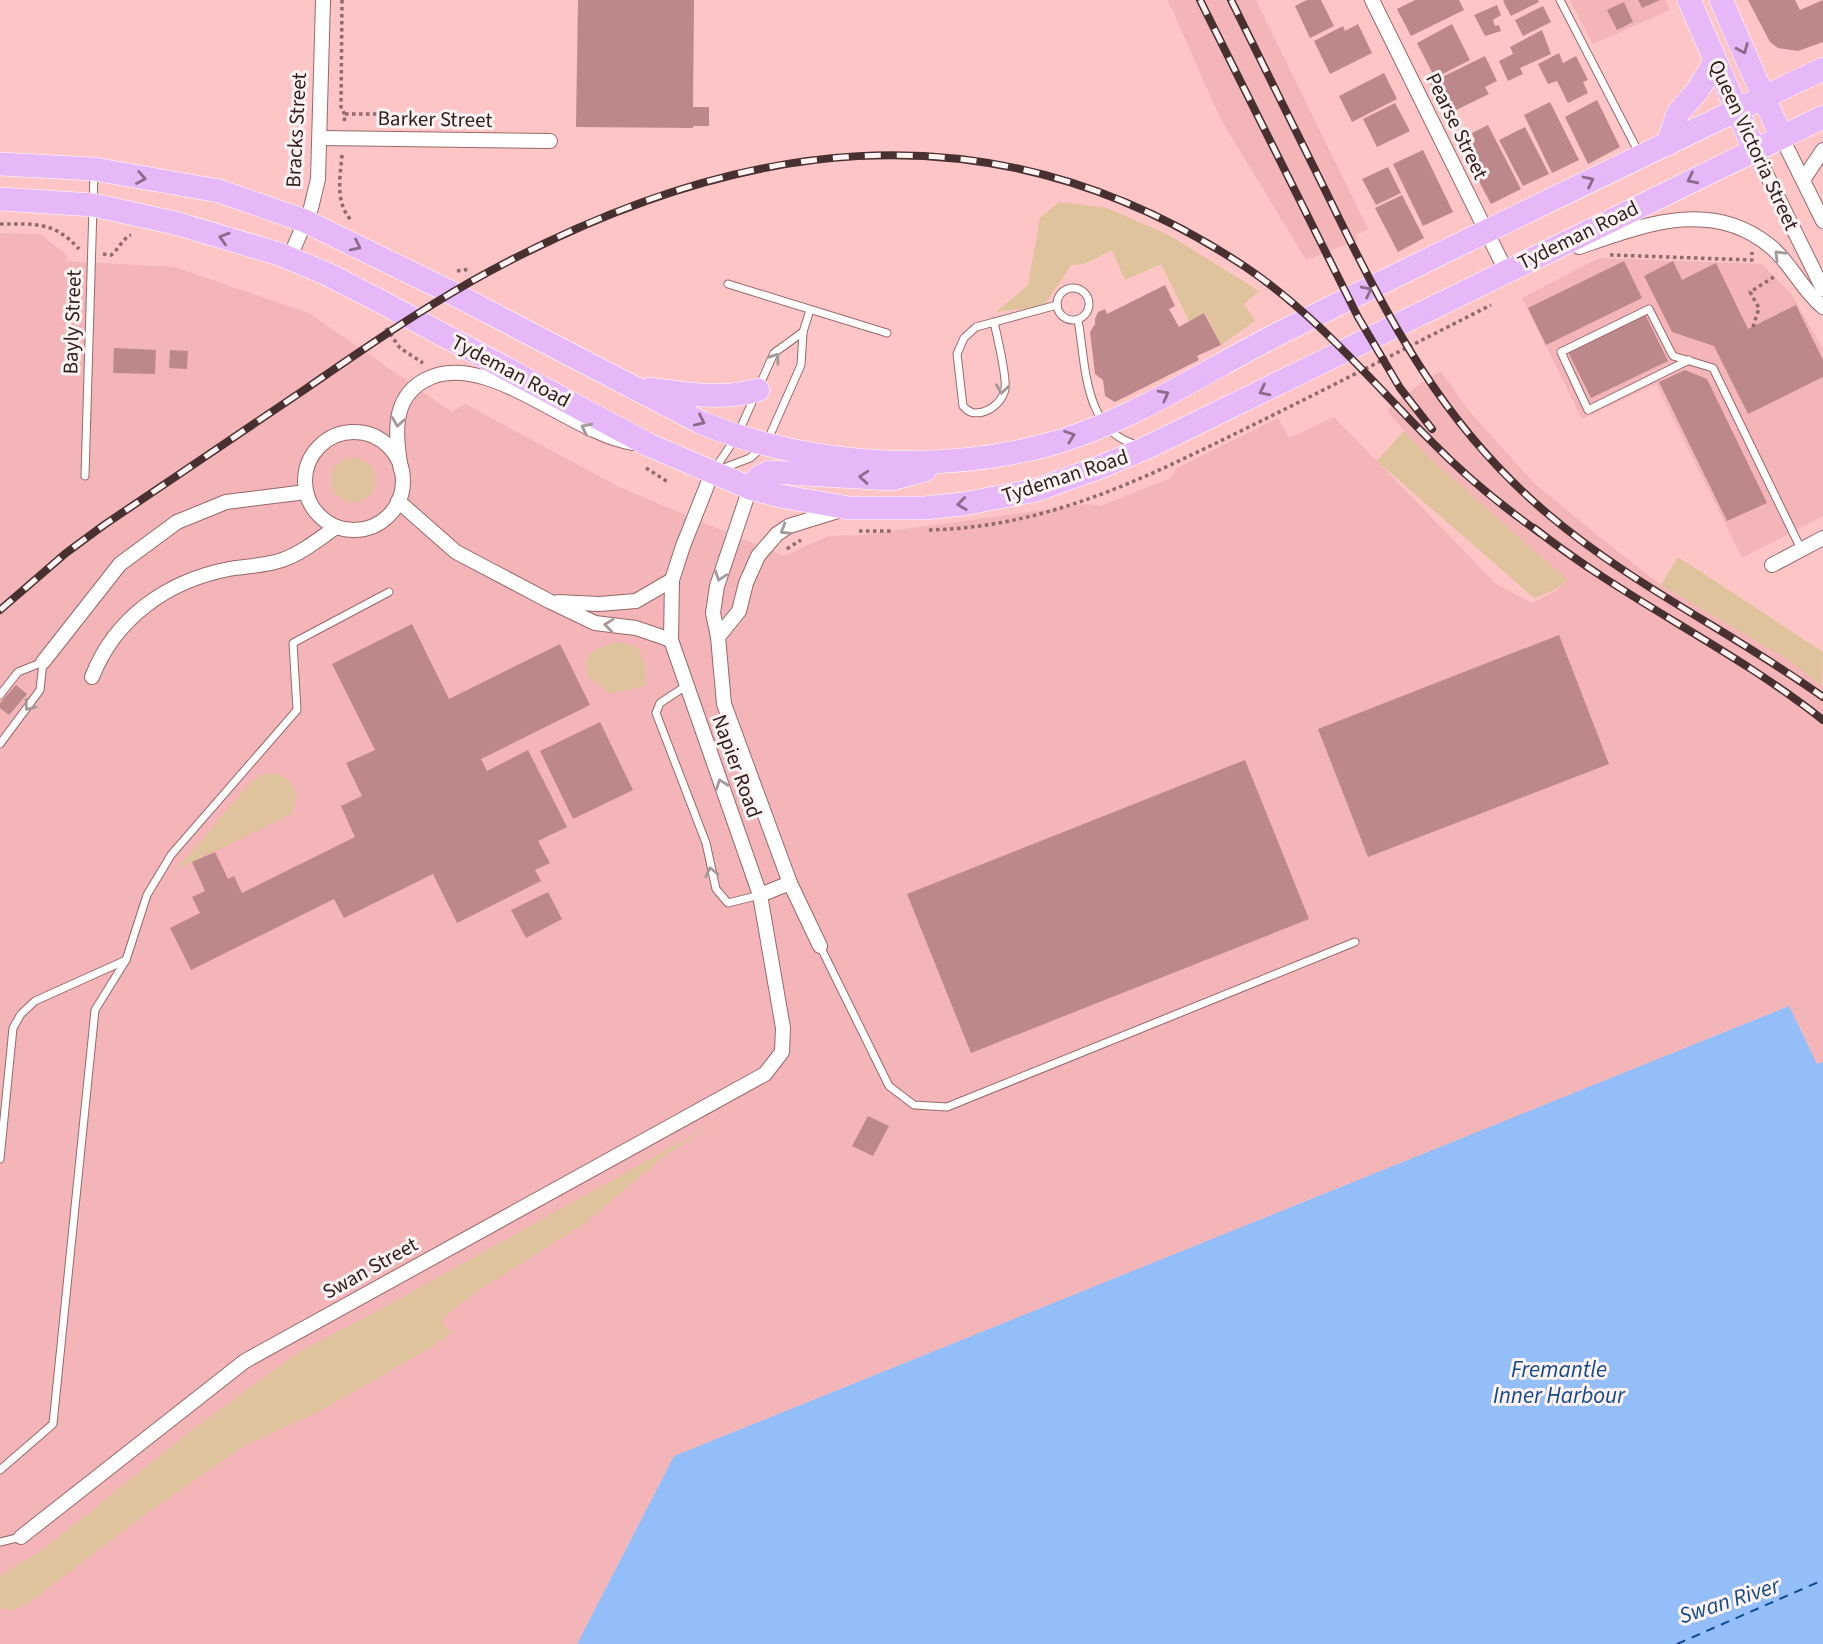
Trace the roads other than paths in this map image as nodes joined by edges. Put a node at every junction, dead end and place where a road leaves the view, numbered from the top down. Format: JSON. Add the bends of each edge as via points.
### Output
{"nodes":[{"id":1,"x":323,"y":0,"type":"edge"},
{"id":2,"x":1372,"y":0,"type":"edge"},
{"id":3,"x":1560,"y":0,"type":"edge"},
{"id":4,"x":1689,"y":0,"type":"edge"},
{"id":5,"x":1721,"y":0,"type":"edge"},
{"id":6,"x":1714,"y":63,"type":"junction"},
{"id":7,"x":1823,"y":69,"type":"edge"},
{"id":8,"x":1764,"y":97,"type":"junction"},
{"id":9,"x":1736,"y":111,"type":"junction"},
{"id":10,"x":1823,"y":117,"type":"edge"},
{"id":11,"x":1781,"y":136,"type":"junction"},
{"id":12,"x":320,"y":138,"type":"junction"},
{"id":13,"x":550,"y":141,"type":"dead end"},
{"id":14,"x":1668,"y":144,"type":"junction"},
{"id":15,"x":1754,"y":149,"type":"junction"},
{"id":16,"x":1823,"y":150,"type":"edge"},
{"id":17,"x":1641,"y":156,"type":"junction"},
{"id":18,"x":0,"y":164,"type":"edge"},
{"id":19,"x":94,"y":169,"type":"junction"},
{"id":20,"x":1803,"y":180,"type":"junction"},
{"id":21,"x":0,"y":199,"type":"edge"},
{"id":22,"x":93,"y":205,"type":"junction"},
{"id":23,"x":305,"y":221,"type":"junction"},
{"id":24,"x":1823,"y":221,"type":"edge"},
{"id":25,"x":1486,"y":232,"type":"junction"},
{"id":26,"x":289,"y":259,"type":"junction"},
{"id":27,"x":1506,"y":271,"type":"junction"},
{"id":28,"x":728,"y":284,"type":"dead end"},
{"id":29,"x":1823,"y":289,"type":"edge"},
{"id":30,"x":1057,"y":305,"type":"junction"},
{"id":31,"x":1823,"y":307,"type":"edge"},
{"id":32,"x":810,"y":310,"type":"junction"},
{"id":33,"x":1078,"y":320,"type":"junction"},
{"id":34,"x":993,"y":322,"type":"junction"},
{"id":35,"x":803,"y":332,"type":"junction"},
{"id":36,"x":887,"y":332,"type":"dead end"},
{"id":37,"x":1689,"y":360,"type":"junction"},
{"id":38,"x":633,"y":387,"type":"junction"},
{"id":39,"x":758,"y":390,"type":"junction"},
{"id":40,"x":1103,"y":425,"type":"junction"},
{"id":41,"x":737,"y":436,"type":"junction"},
{"id":42,"x":766,"y":444,"type":"junction"},
{"id":43,"x":1148,"y":447,"type":"junction"},
{"id":44,"x":644,"y":454,"type":"junction"},
{"id":45,"x":954,"y":461,"type":"junction"},
{"id":46,"x":401,"y":470,"type":"junction"},
{"id":47,"x":712,"y":472,"type":"junction"},
{"id":48,"x":85,"y":476,"type":"dead end"},
{"id":49,"x":750,"y":488,"type":"junction"},
{"id":50,"x":306,"y":492,"type":"junction"},
{"id":51,"x":398,"y":501,"type":"junction"},
{"id":52,"x":849,"y":508,"type":"junction"},
{"id":53,"x":336,"y":527,"type":"junction"},
{"id":54,"x":1823,"y":538,"type":"edge"},
{"id":55,"x":1801,"y":549,"type":"junction"},
{"id":56,"x":1772,"y":565,"type":"dead end"},
{"id":57,"x":672,"y":580,"type":"junction"},
{"id":58,"x":389,"y":592,"type":"dead end"},
{"id":59,"x":549,"y":601,"type":"junction"},
{"id":60,"x":718,"y":638,"type":"junction"},
{"id":61,"x":671,"y":640,"type":"junction"},
{"id":62,"x":43,"y":662,"type":"junction"},
{"id":63,"x":92,"y":677,"type":"dead end"},
{"id":64,"x":686,"y":686,"type":"junction"},
{"id":65,"x":0,"y":695,"type":"edge"},
{"id":66,"x":0,"y":744,"type":"edge"},
{"id":67,"x":790,"y":883,"type":"junction"},
{"id":68,"x":760,"y":895,"type":"junction"},
{"id":69,"x":1355,"y":942,"type":"dead end"},
{"id":70,"x":820,"y":947,"type":"joint"},
{"id":71,"x":126,"y":960,"type":"junction"},
{"id":72,"x":765,"y":1074,"type":"joint"},
{"id":73,"x":0,"y":1159,"type":"edge"},
{"id":74,"x":0,"y":1470,"type":"edge"},
{"id":75,"x":21,"y":1536,"type":"joint"},
{"id":76,"x":0,"y":1542,"type":"edge"}],
"edges":[{"from":1,"to":12,"type":"street","name":"Bracks Street"},
{"from":2,"to":25,"type":"street","name":"Pearse Street"},
{"from":3,"to":17,"type":"lane"},
{"from":4,"to":6,"type":"main road","name":"Queen Victoria Street"},
{"from":5,"to":8,"type":"main road","name":"Queen Victoria Street","one_way":true},
{"from":6,"to":9,"type":"main road","name":"Queen Victoria Street"},
{"from":6,"to":14,"type":"main road","via":[[1678,113]]},
{"from":7,"to":8,"type":"main road","name":"Tydeman Road"},
{"from":8,"to":9,"type":"main road","name":"Tydeman Road"},
{"from":8,"to":11,"type":"main road","name":"Queen Victoria Street"},
{"from":9,"to":14,"type":"main road","name":"Tydeman Road"},
{"from":9,"to":15,"type":"main road","name":"Queen Victoria Street"},
{"from":10,"to":11,"type":"main road","name":"Tydeman Road"},
{"from":11,"to":15,"type":"main road","name":"Tydeman Road"},
{"from":11,"to":20,"type":"street","name":"Queen Victoria Street"},
{"from":12,"to":13,"type":"street","name":"Barker Street"},
{"from":12,"to":23,"type":"street","name":"Bracks Street","via":[[315,194]]},
{"from":14,"to":17,"type":"main road","name":"Tydeman Road"},
{"from":15,"to":27,"type":"main road","name":"Tydeman Road","one_way":true},
{"from":15,"to":29,"type":"street","name":"Queen Victoria Street"},
{"from":16,"to":20,"type":"street"},
{"from":25,"to":17,"type":"main road","name":"Tydeman Road","one_way":true},
{"from":18,"to":19,"type":"main road","name":"Tydeman Road"},
{"from":19,"to":22,"type":"lane","name":"Bayly Street"},
{"from":19,"to":23,"type":"main road","name":"Tydeman Road","one_way":true,"via":[[219,191]]},
{"from":20,"to":24,"type":"street","name":"Queen Victoria Street"},
{"from":21,"to":22,"type":"main road","name":"Tydeman Road"},
{"from":26,"to":22,"type":"main road","name":"Tydeman Road","one_way":true,"via":[[175,223]]},
{"from":22,"to":48,"type":"lane","name":"Bayly Street"},
{"from":23,"to":26,"type":"street","name":"Bracks Street"},
{"from":23,"to":38,"type":"main road","name":"Tydeman Road","one_way":true},
{"from":25,"to":27,"type":"street","name":"Pearse Street"},
{"from":40,"to":25,"type":"main road","name":"Tydeman Road","one_way":true},
{"from":26,"to":44,"type":"main road","name":"Tydeman Road","via":[[374,298]]},
{"from":31,"to":27,"type":"street","one_way":true,"via":[[1769,245],[1724,223],[1698,219],[1654,222]]},
{"from":27,"to":43,"type":"main road","name":"Tydeman Road","one_way":true},
{"from":28,"to":32,"type":"lane"},
{"from":30,"to":33,"type":"lane","via":[[1064,317]]},
{"from":30,"to":33,"type":"lane","via":[[1069,288],[1084,291],[1090,304]]},
{"from":30,"to":34,"type":"lane"},
{"from":32,"to":35,"type":"lane"},
{"from":32,"to":36,"type":"lane"},
{"from":33,"to":40,"type":"lane","via":[[1088,387]]},
{"from":34,"to":34,"type":"lane","one_way":true,"via":[[1005,388],[1000,401],[976,414],[963,406],[957,354],[976,327]]},
{"from":39,"to":35,"type":"lane","one_way":true,"via":[[774,354]]},
{"from":35,"to":42,"type":"lane","via":[[801,365]]},
{"from":37,"to":37,"type":"lane","via":[[1673,356],[1649,309],[1561,352],[1588,410]]},
{"from":37,"to":55,"type":"lane","via":[[1713,368]]},
{"from":38,"to":39,"type":"main road","via":[[739,396]]},
{"from":38,"to":41,"type":"main road","name":"Tydeman Road","one_way":true},
{"from":39,"to":41,"type":"lane"},
{"from":40,"to":43,"type":"lane","via":[[1116,437]]},
{"from":45,"to":40,"type":"main road","name":"Tydeman Road","one_way":true,"via":[[1045,445]]},
{"from":41,"to":42,"type":"main road","name":"Tydeman Road"},
{"from":41,"to":47,"type":"lane"},
{"from":42,"to":45,"type":"main road","name":"Tydeman Road","via":[[864,461]]},
{"from":42,"to":47,"type":"lane","via":[[750,458]]},
{"from":43,"to":52,"type":"main road","name":"Tydeman Road","one_way":true,"via":[[1036,490],[999,498],[924,508]]},
{"from":44,"to":46,"type":"street","one_way":true,"via":[[501,383],[459,372],[432,376],[404,400],[396,438]]},
{"from":44,"to":47,"type":"main road","name":"Tydeman Road"},
{"from":45,"to":49,"type":"main road","one_way":true,"via":[[892,480],[770,472]]},
{"from":46,"to":50,"type":"street","via":[[383,442],[368,435],[343,434],[321,446],[310,459]]},
{"from":46,"to":51,"type":"street"},
{"from":47,"to":49,"type":"main road","name":"Tydeman Road"},
{"from":47,"to":57,"type":"street","name":"Napier Road"},
{"from":49,"to":52,"type":"main road","name":"Tydeman Road"},
{"from":49,"to":60,"type":"street","name":"Napier Road","one_way":true,"via":[[717,586],[713,613]]},
{"from":50,"to":53,"type":"street","via":[[315,511]]},
{"from":50,"to":62,"type":"street","via":[[226,502],[177,522],[120,564]]},
{"from":51,"to":53,"type":"street","via":[[388,516],[372,526]]},
{"from":51,"to":59,"type":"street","via":[[456,552]]},
{"from":52,"to":60,"type":"street","one_way":true,"via":[[777,534],[758,556],[739,611]]},
{"from":53,"to":63,"type":"street","via":[[279,561],[197,577],[168,589],[141,607],[122,628]]},
{"from":54,"to":55,"type":"street"},
{"from":55,"to":56,"type":"street"},
{"from":57,"to":59,"type":"street","via":[[636,601]]},
{"from":57,"to":61,"type":"street","name":"Napier Road"},
{"from":58,"to":71,"type":"lane","via":[[293,643],[297,710],[171,855],[147,895]]},
{"from":61,"to":59,"type":"street","one_way":true,"via":[[636,628],[595,623]]},
{"from":60,"to":67,"type":"street","name":"Napier Road","via":[[724,704]]},
{"from":61,"to":64,"type":"street","name":"Napier Road"},
{"from":62,"to":65,"type":"lane","via":[[18,672]]},
{"from":62,"to":66,"type":"lane","one_way":true,"via":[[40,690]]},
{"from":68,"to":64,"type":"street","name":"Napier Road","one_way":true},
{"from":68,"to":64,"type":"lane","one_way":true,"via":[[728,902],[716,889],[706,843],[656,713],[660,703]]},
{"from":67,"to":68,"type":"street"},
{"from":67,"to":70,"type":"street","name":"Napier Road"},
{"from":68,"to":72,"type":"street","name":"Napier Road","via":[[783,1028],[782,1052]]},
{"from":69,"to":70,"type":"lane","via":[[947,1107],[914,1105],[889,1086]]},
{"from":71,"to":73,"type":"lane","via":[[35,1001],[21,1014],[13,1028]]},
{"from":71,"to":74,"type":"lane","via":[[95,1010],[53,1424]]},
{"from":72,"to":75,"type":"street","name":"Swan Street","via":[[245,1361]]},
{"from":75,"to":76,"type":"lane"}]}
